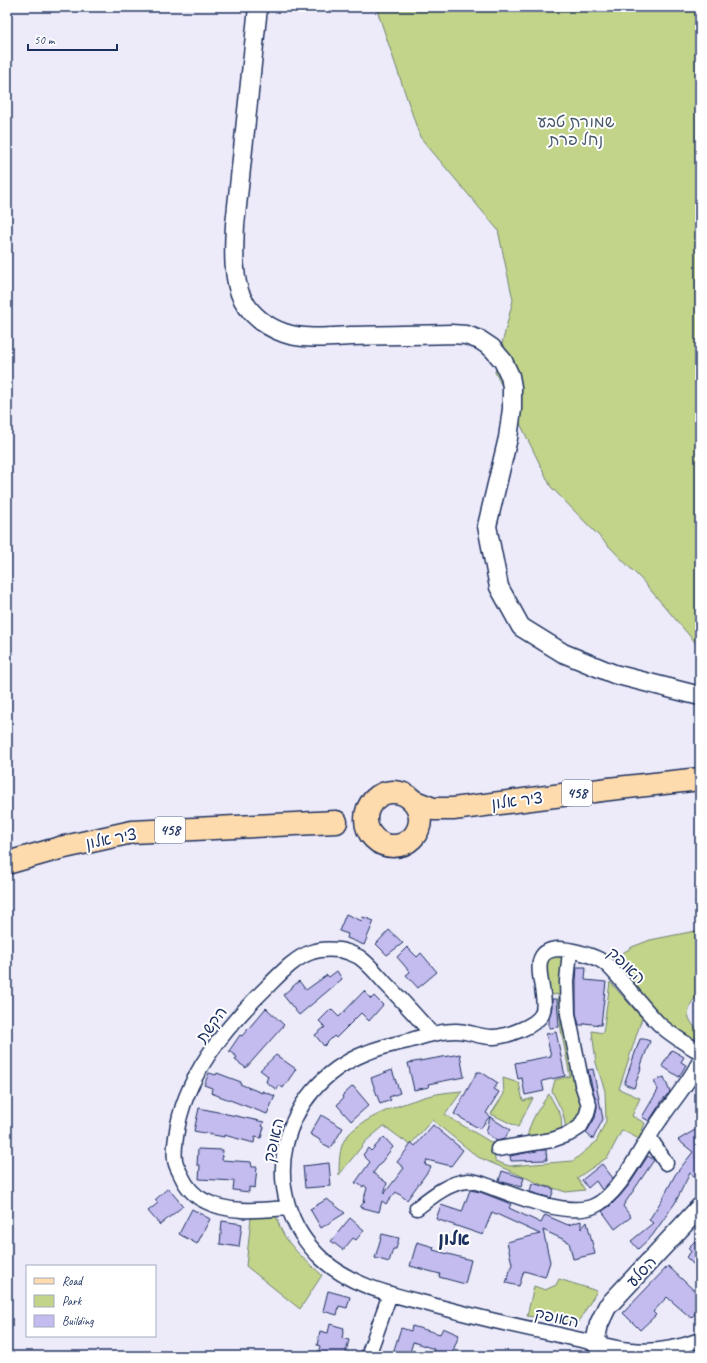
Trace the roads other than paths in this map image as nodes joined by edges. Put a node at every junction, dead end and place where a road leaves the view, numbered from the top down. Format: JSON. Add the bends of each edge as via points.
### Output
{"nodes":[{"id":1,"x":258,"y":7,"type":"edge"},
{"id":2,"x":700,"y":696,"type":"edge"},
{"id":3,"x":700,"y":779,"type":"edge"},
{"id":4,"x":415,"y":802,"type":"junction"},
{"id":5,"x":369,"y":806,"type":"junction"},
{"id":6,"x":453,"y":809,"type":"junction"},
{"id":7,"x":336,"y":822,"type":"junction"},
{"id":8,"x":369,"y":830,"type":"junction"},
{"id":9,"x":418,"y":831,"type":"junction"},
{"id":10,"x":7,"y":863,"type":"edge"},
{"id":11,"x":570,"y":951,"type":"junction"},
{"id":12,"x":432,"y":1034,"type":"junction"},
{"id":13,"x":700,"y":1052,"type":"edge"},
{"id":14,"x":700,"y":1060,"type":"edge"},
{"id":15,"x":649,"y":1137,"type":"junction"},
{"id":16,"x":498,"y":1149,"type":"dead end"},
{"id":17,"x":666,"y":1163,"type":"dead end"},
{"id":18,"x":700,"y":1207,"type":"edge"},
{"id":19,"x":288,"y":1208,"type":"junction"},
{"id":20,"x":417,"y":1208,"type":"dead end"},
{"id":21,"x":390,"y":1294,"type":"junction"},
{"id":22,"x":700,"y":1340,"type":"edge"},
{"id":23,"x":595,"y":1343,"type":"junction"},
{"id":24,"x":368,"y":1356,"type":"edge"}],
"edges":[{"from":1,"to":2,"type":"street","via":[[235,225],[234,252],[242,298],[255,317],[286,334],[329,337],[466,334],[492,348],[503,361],[510,376],[512,409],[508,438],[487,526],[499,587],[521,627],[563,653],[614,674]]},
{"from":3,"to":6,"type":"main road","name":"ציר אלון","number":"458"},
{"from":4,"to":5,"type":"main road","via":[[406,795],[394,792],[382,794]]},
{"from":4,"to":6,"type":"main road","name":"ציר אלון","number":"458","via":[[433,809]]},
{"from":4,"to":9,"type":"main road","via":[[420,813]]},
{"from":5,"to":7,"type":"main road","name":"ציר אלון","number":"458","via":[[354,816]]},
{"from":5,"to":8,"type":"main road","via":[[366,818]]},
{"from":6,"to":9,"type":"main road","name":"ציר אלון","number":"458","via":[[427,822]]},
{"from":7,"to":8,"type":"main road","name":"ציר אלון","number":"458","via":[[351,823]]},
{"from":7,"to":10,"type":"main road","name":"ציר אלון","number":"458","via":[[132,832]]},
{"from":8,"to":9,"type":"main road","via":[[376,840],[393,846],[410,840]]},
{"from":11,"to":12,"type":"street","name":"האופק","via":[[548,950],[541,957],[539,969],[544,1004],[542,1014],[533,1024],[501,1036],[491,1037],[454,1031]]},
{"from":11,"to":13,"type":"street","name":"האופק","via":[[602,961],[661,1025]]},
{"from":11,"to":16,"type":"street","via":[[566,981],[568,1014],[589,1106],[587,1114],[580,1127],[569,1134],[552,1140]]},
{"from":12,"to":19,"type":"street","name":"האופק","via":[[356,1058],[331,1073],[311,1092],[291,1126],[284,1156],[284,1189]]},
{"from":12,"to":19,"type":"street","name":"הקשת","via":[[367,963],[340,950],[312,952],[294,961],[246,1007],[223,1035],[185,1098],[178,1123],[175,1163],[191,1191],[204,1201],[244,1210]]},
{"from":14,"to":15,"type":"street"},
{"from":15,"to":17,"type":"street"},
{"from":15,"to":20,"type":"street","via":[[614,1190],[594,1206],[572,1210],[558,1208],[482,1183],[468,1181],[434,1194]]},
{"from":18,"to":23,"type":"street","name":"הסלע","via":[[607,1307],[599,1324]]},
{"from":19,"to":21,"type":"street","name":"האופק","via":[[303,1236],[323,1260],[348,1277]]},
{"from":21,"to":23,"type":"street","name":"האופק","via":[[483,1319]]},
{"from":21,"to":24,"type":"street"},
{"from":22,"to":23,"type":"street","name":"האופק","via":[[652,1351],[629,1350]]}]}
